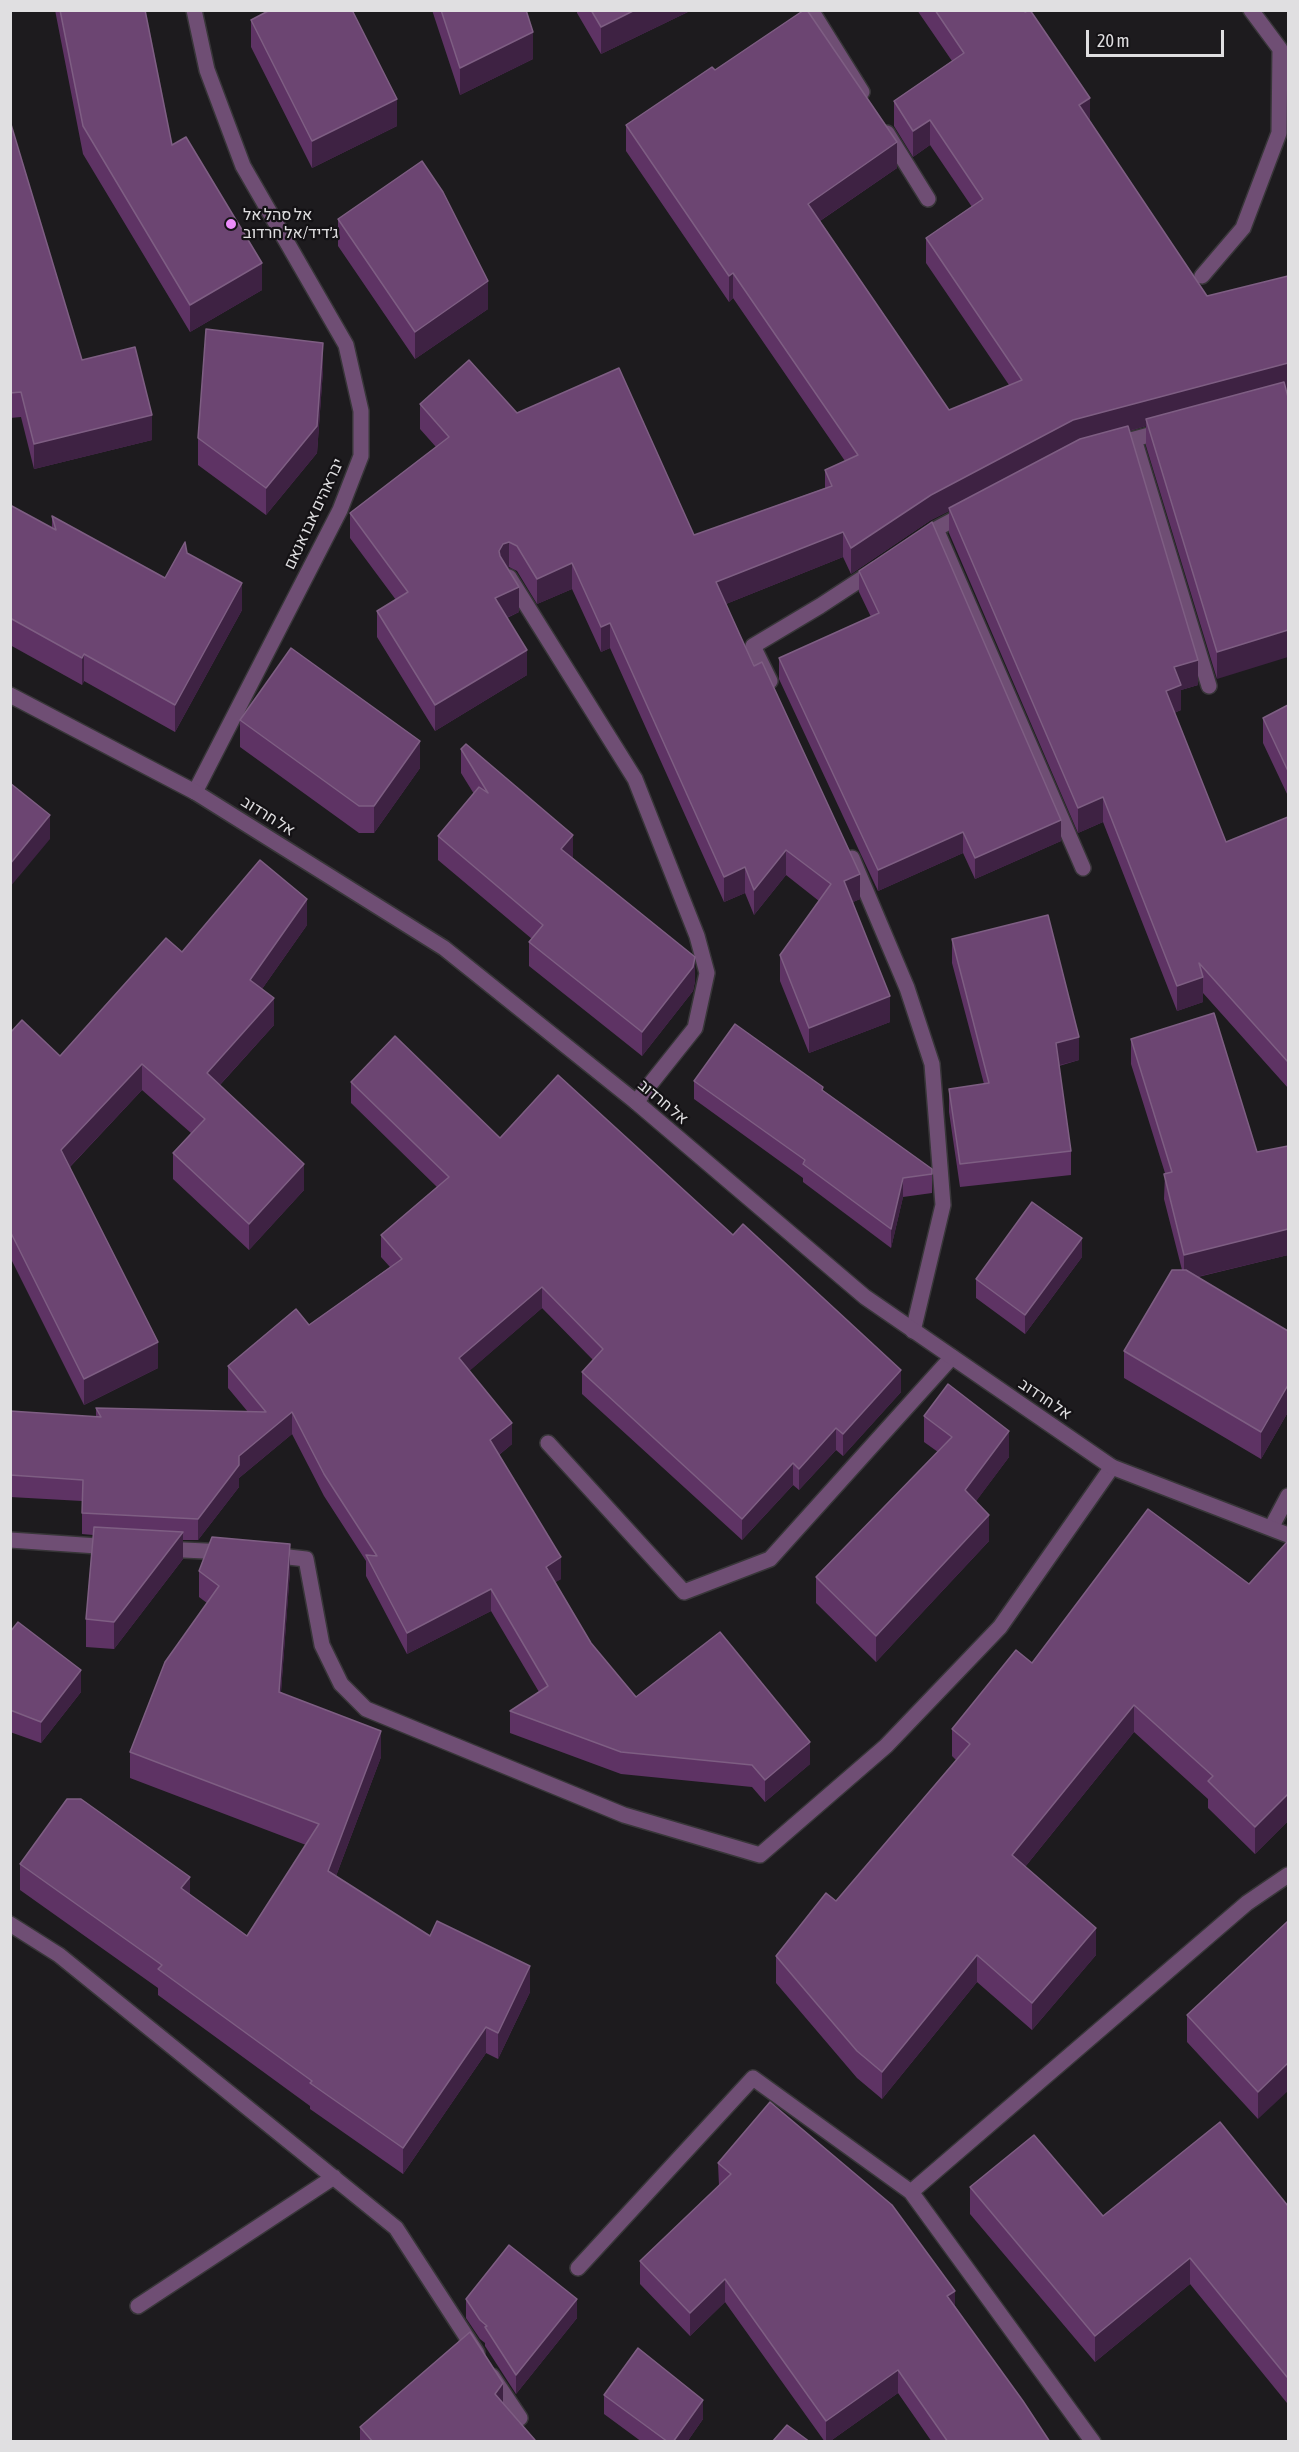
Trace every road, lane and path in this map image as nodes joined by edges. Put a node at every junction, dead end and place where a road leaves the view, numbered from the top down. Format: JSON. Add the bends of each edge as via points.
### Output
{"nodes":[{"id":1,"x":194,"y":10,"type":"edge"},
{"id":2,"x":811,"y":10,"type":"edge"},
{"id":3,"x":1251,"y":10,"type":"edge"},
{"id":4,"x":928,"y":199,"type":"dead end"},
{"id":5,"x":1202,"y":276,"type":"dead end"},
{"id":6,"x":1178,"y":428,"type":"edge"},
{"id":7,"x":1134,"y":440,"type":"junction"},
{"id":8,"x":1099,"y":449,"type":"edge"},
{"id":9,"x":976,"y":508,"type":"edge"},
{"id":10,"x":888,"y":561,"type":"edge"},
{"id":11,"x":509,"y":577,"type":"edge"},
{"id":12,"x":1209,"y":686,"type":"dead end"},
{"id":13,"x":10,"y":695,"type":"edge"},
{"id":14,"x":778,"y":700,"type":"edge"},
{"id":15,"x":195,"y":792,"type":"junction"},
{"id":16,"x":844,"y":841,"type":"edge"},
{"id":17,"x":1083,"y":868,"type":"dead end"},
{"id":18,"x":636,"y":1102,"type":"junction"},
{"id":19,"x":913,"y":1330,"type":"junction"},
{"id":20,"x":952,"y":1357,"type":"junction"},
{"id":21,"x":548,"y":1443,"type":"dead end"},
{"id":22,"x":1112,"y":1467,"type":"junction"},
{"id":23,"x":1288,"y":1496,"type":"edge"},
{"id":24,"x":1271,"y":1528,"type":"junction"},
{"id":25,"x":1288,"y":1535,"type":"edge"},
{"id":26,"x":10,"y":1540,"type":"edge"},
{"id":27,"x":122,"y":1547,"type":"edge"},
{"id":28,"x":145,"y":1548,"type":"edge"},
{"id":29,"x":238,"y":1552,"type":"edge"},
{"id":30,"x":261,"y":1554,"type":"edge"},
{"id":31,"x":1288,"y":1875,"type":"edge"},
{"id":32,"x":10,"y":1924,"type":"edge"},
{"id":33,"x":334,"y":2177,"type":"junction"},
{"id":34,"x":911,"y":2192,"type":"junction"},
{"id":35,"x":578,"y":2268,"type":"dead end"},
{"id":36,"x":138,"y":2306,"type":"dead end"},
{"id":37,"x":520,"y":2418,"type":"dead end"},
{"id":38,"x":1093,"y":2442,"type":"edge"}],
"edges":[{"from":1,"to":15,"type":"street","name":"יבראהים אבו אנאם","via":[[207,70],[243,166],[346,345],[361,411],[361,456],[340,510]]},
{"from":2,"to":4,"type":"street"},
{"from":3,"to":5,"type":"street","via":[[1280,49],[1279,133],[1243,228]]},
{"from":6,"to":7,"type":"street"},
{"from":7,"to":8,"type":"street"},
{"from":7,"to":12,"type":"street"},
{"from":9,"to":17,"type":"street","via":[[931,532]]},
{"from":10,"to":14,"type":"street","via":[[753,645]]},
{"from":11,"to":18,"type":"street","via":[[635,779],[697,936],[706,973],[694,1028]]},
{"from":13,"to":15,"type":"street","name":"אל חרדוב"},
{"from":15,"to":18,"type":"street","name":"אל חרדוב","via":[[444,948]]},
{"from":16,"to":19,"type":"street","via":[[907,988],[932,1064],[943,1205]]},
{"from":18,"to":19,"type":"street","name":"אל חרדוב","via":[[865,1298]]},
{"from":19,"to":20,"type":"street","name":"אל חרדוב"},
{"from":20,"to":21,"type":"street","via":[[770,1559],[684,1592]]},
{"from":20,"to":22,"type":"street","name":"אל חרדוב"},
{"from":22,"to":24,"type":"street","name":"אל חרדוב"},
{"from":22,"to":30,"type":"street","via":[[1000,1627],[886,1746],[759,1855],[624,1815],[366,1710],[341,1684],[322,1645],[306,1559]]},
{"from":23,"to":24,"type":"street"},
{"from":24,"to":25,"type":"street","name":"אל חרדוב"},
{"from":26,"to":27,"type":"street"},
{"from":28,"to":29,"type":"street"},
{"from":31,"to":34,"type":"street","via":[[1247,1903]]},
{"from":32,"to":33,"type":"street","via":[[59,1955]]},
{"from":33,"to":36,"type":"street"},
{"from":33,"to":37,"type":"street","via":[[396,2228]]},
{"from":34,"to":35,"type":"street","via":[[753,2078]]},
{"from":34,"to":38,"type":"street"}]}
